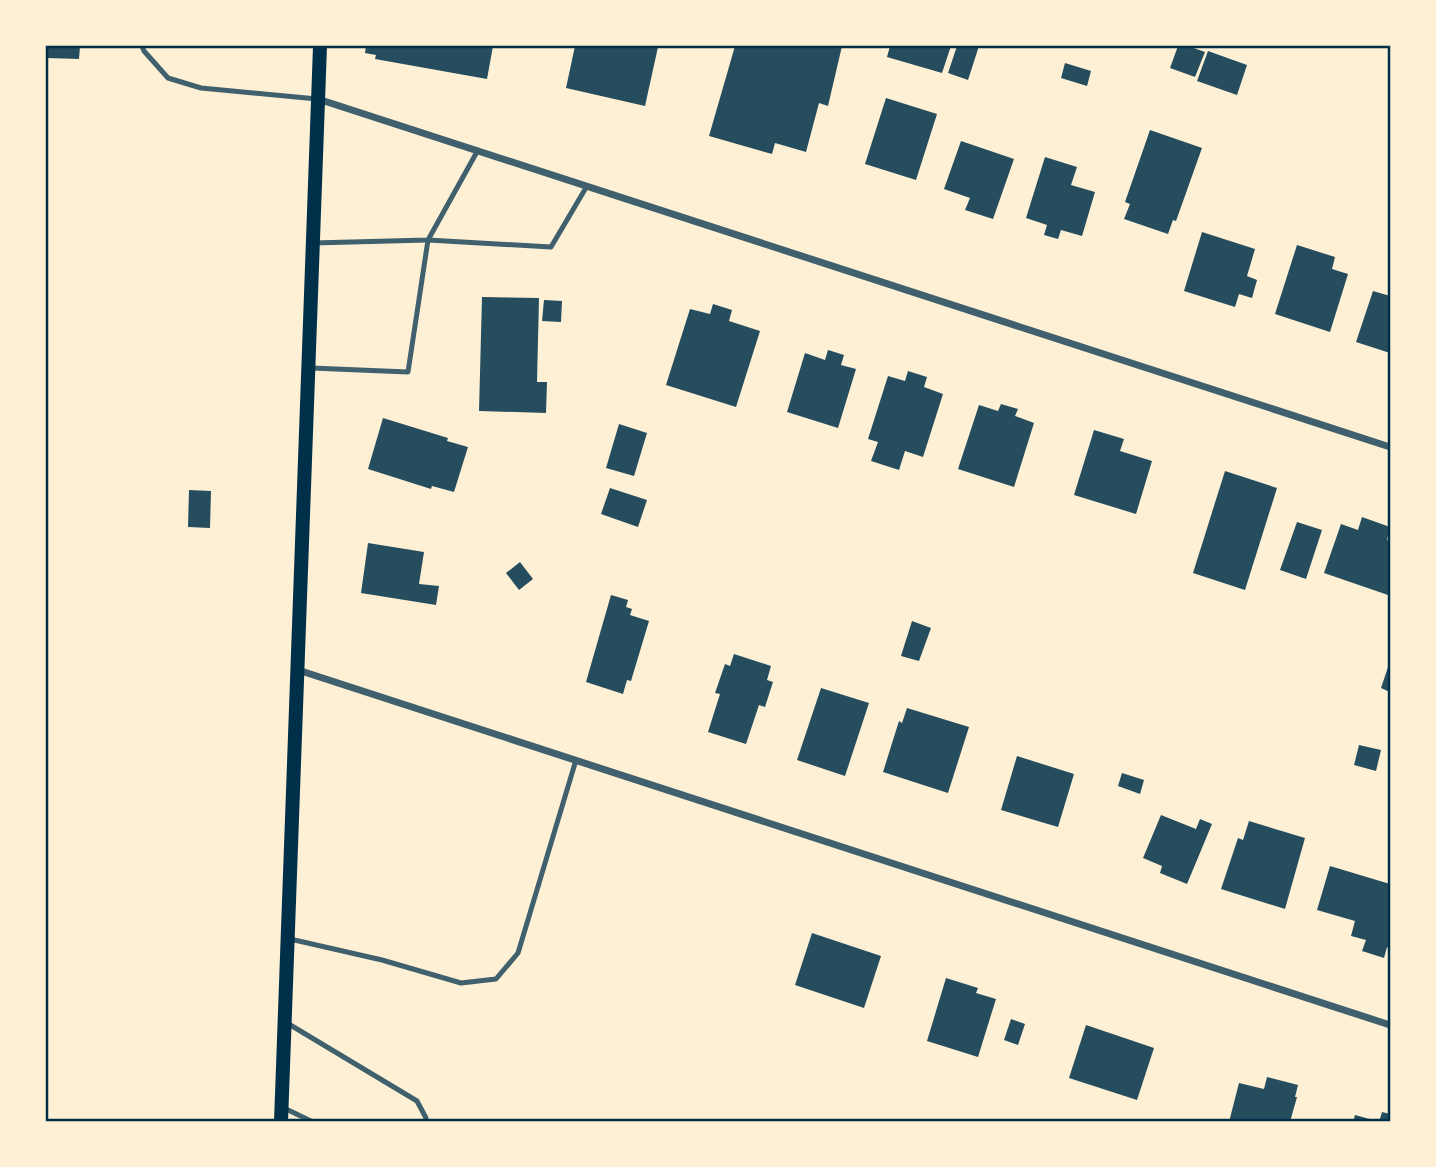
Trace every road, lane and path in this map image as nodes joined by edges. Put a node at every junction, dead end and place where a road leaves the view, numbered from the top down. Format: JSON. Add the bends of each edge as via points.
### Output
{"nodes":[{"id":1,"x":142,"y":46,"type":"edge"},
{"id":2,"x":320,"y":46,"type":"edge"},
{"id":3,"x":318,"y":99,"type":"junction"},
{"id":4,"x":478,"y":150,"type":"junction"},
{"id":5,"x":587,"y":186,"type":"junction"},
{"id":6,"x":428,"y":240,"type":"junction"},
{"id":7,"x":313,"y":243,"type":"junction"},
{"id":8,"x":308,"y":368,"type":"junction"},
{"id":9,"x":1391,"y":447,"type":"edge"},
{"id":10,"x":297,"y":670,"type":"junction"},
{"id":11,"x":576,"y":760,"type":"junction"},
{"id":12,"x":287,"y":939,"type":"junction"},
{"id":13,"x":284,"y":1021,"type":"junction"},
{"id":14,"x":1391,"y":1025,"type":"edge"},
{"id":15,"x":281,"y":1114,"type":"edge"},
{"id":16,"x":313,"y":1122,"type":"edge"},
{"id":17,"x":425,"y":1122,"type":"edge"}],
"edges":[{"from":1,"to":3,"type":"lane","via":[[168,78],[201,88]]},
{"from":2,"to":3,"type":"main road"},
{"from":3,"to":4,"type":"street"},
{"from":3,"to":7,"type":"main road"},
{"from":4,"to":5,"type":"street"},
{"from":4,"to":6,"type":"lane"},
{"from":5,"to":6,"type":"lane","via":[[551,247]]},
{"from":5,"to":9,"type":"street"},
{"from":6,"to":7,"type":"lane"},
{"from":6,"to":8,"type":"lane","via":[[408,372]]},
{"from":7,"to":8,"type":"main road"},
{"from":8,"to":10,"type":"main road"},
{"from":10,"to":11,"type":"street"},
{"from":10,"to":12,"type":"main road"},
{"from":11,"to":12,"type":"lane","via":[[518,953],[496,979],[461,983]]},
{"from":11,"to":14,"type":"street"},
{"from":12,"to":13,"type":"main road"},
{"from":13,"to":15,"type":"main road"},
{"from":13,"to":17,"type":"lane","via":[[417,1101]]},
{"from":15,"to":16,"type":"lane"}]}
